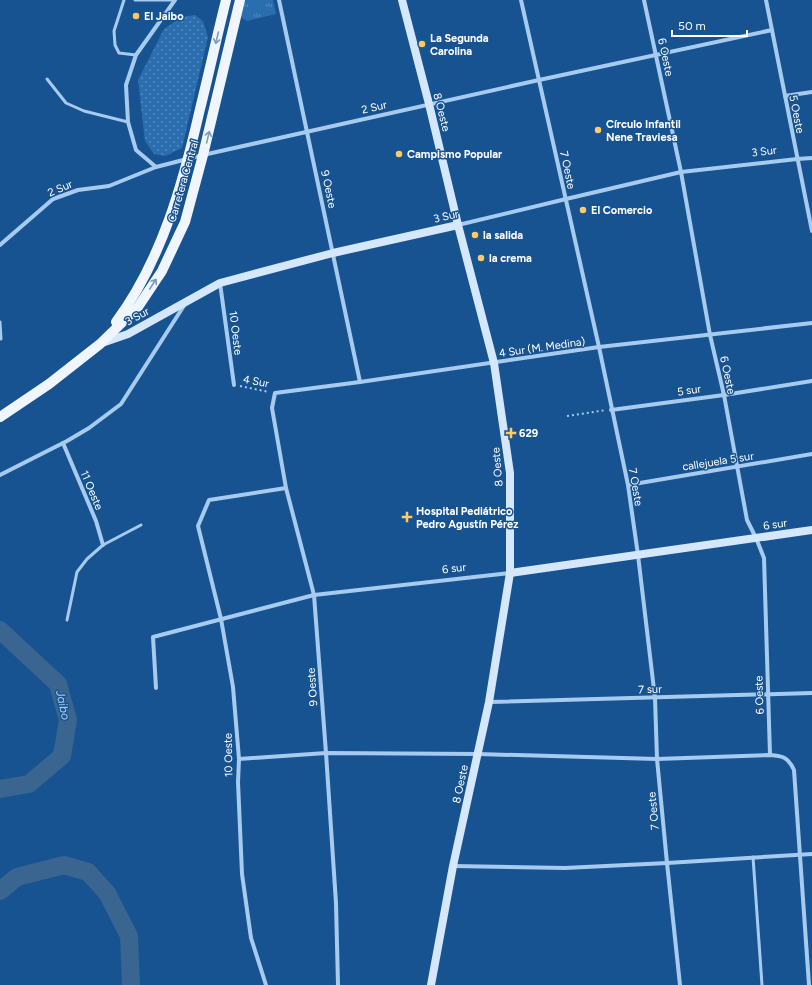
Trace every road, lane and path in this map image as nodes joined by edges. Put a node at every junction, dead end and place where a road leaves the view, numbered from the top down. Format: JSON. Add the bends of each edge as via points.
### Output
{"nodes":[{"id":1,"x":124,"y":0,"type":"edge"},
{"id":2,"x":135,"y":0,"type":"edge"},
{"id":3,"x":175,"y":0,"type":"edge"},
{"id":4,"x":226,"y":0,"type":"edge"},
{"id":5,"x":240,"y":0,"type":"edge"},
{"id":6,"x":279,"y":0,"type":"edge"},
{"id":7,"x":402,"y":0,"type":"edge"},
{"id":8,"x":521,"y":0,"type":"edge"},
{"id":9,"x":644,"y":0,"type":"edge"},
{"id":10,"x":766,"y":0,"type":"edge"},
{"id":11,"x":772,"y":30,"type":"junction"},
{"id":12,"x":136,"y":55,"type":"junction"},
{"id":13,"x":656,"y":55,"type":"junction"},
{"id":14,"x":47,"y":79,"type":"dead end"},
{"id":15,"x":539,"y":80,"type":"junction"},
{"id":16,"x":812,"y":92,"type":"edge"},
{"id":17,"x":785,"y":96,"type":"junction"},
{"id":18,"x":429,"y":104,"type":"junction"},
{"id":19,"x":128,"y":122,"type":"junction"},
{"id":20,"x":308,"y":132,"type":"junction"},
{"id":21,"x":203,"y":155,"type":"junction"},
{"id":22,"x":797,"y":158,"type":"junction"},
{"id":23,"x":812,"y":158,"type":"edge"},
{"id":24,"x":188,"y":159,"type":"junction"},
{"id":25,"x":156,"y":167,"type":"junction"},
{"id":26,"x":682,"y":172,"type":"junction"},
{"id":27,"x":566,"y":199,"type":"junction"},
{"id":28,"x":458,"y":225,"type":"junction"},
{"id":29,"x":812,"y":231,"type":"edge"},
{"id":30,"x":0,"y":245,"type":"edge"},
{"id":31,"x":333,"y":253,"type":"junction"},
{"id":32,"x":220,"y":283,"type":"junction"},
{"id":33,"x":187,"y":301,"type":"junction"},
{"id":34,"x":0,"y":322,"type":"edge"},
{"id":35,"x":812,"y":322,"type":"edge"},
{"id":36,"x":710,"y":335,"type":"junction"},
{"id":37,"x":1,"y":339,"type":"dead end"},
{"id":38,"x":100,"y":344,"type":"junction"},
{"id":39,"x":599,"y":348,"type":"junction"},
{"id":40,"x":494,"y":363,"type":"junction"},
{"id":41,"x":812,"y":380,"type":"edge"},
{"id":42,"x":360,"y":382,"type":"junction"},
{"id":43,"x":234,"y":385,"type":"joint"},
{"id":44,"x":274,"y":393,"type":"junction"},
{"id":45,"x":724,"y":395,"type":"junction"},
{"id":46,"x":612,"y":410,"type":"junction"},
{"id":47,"x":567,"y":416,"type":"dead end"},
{"id":48,"x":0,"y":417,"type":"edge"},
{"id":49,"x":63,"y":443,"type":"junction"},
{"id":50,"x":812,"y":454,"type":"edge"},
{"id":51,"x":737,"y":467,"type":"junction"},
{"id":52,"x":0,"y":475,"type":"edge"},
{"id":53,"x":628,"y":485,"type":"junction"},
{"id":54,"x":286,"y":488,"type":"junction"},
{"id":55,"x":141,"y":525,"type":"dead end"},
{"id":56,"x":812,"y":530,"type":"edge"},
{"id":57,"x":756,"y":538,"type":"junction"},
{"id":58,"x":103,"y":545,"type":"junction"},
{"id":59,"x":638,"y":555,"type":"junction"},
{"id":60,"x":510,"y":573,"type":"junction"},
{"id":61,"x":314,"y":595,"type":"junction"},
{"id":62,"x":221,"y":619,"type":"junction"},
{"id":63,"x":67,"y":620,"type":"dead end"},
{"id":64,"x":156,"y":688,"type":"dead end"},
{"id":65,"x":812,"y":693,"type":"edge"},
{"id":66,"x":768,"y":695,"type":"junction"},
{"id":67,"x":655,"y":698,"type":"junction"},
{"id":68,"x":489,"y":702,"type":"junction"},
{"id":69,"x":326,"y":753,"type":"junction"},
{"id":70,"x":478,"y":754,"type":"junction"},
{"id":71,"x":770,"y":755,"type":"junction"},
{"id":72,"x":657,"y":758,"type":"junction"},
{"id":73,"x":239,"y":759,"type":"junction"},
{"id":74,"x":812,"y":854,"type":"edge"},
{"id":75,"x":799,"y":855,"type":"junction"},
{"id":76,"x":753,"y":857,"type":"junction"},
{"id":77,"x":667,"y":863,"type":"junction"},
{"id":78,"x":453,"y":866,"type":"junction"},
{"id":79,"x":266,"y":985,"type":"edge"},
{"id":80,"x":338,"y":985,"type":"edge"},
{"id":81,"x":431,"y":985,"type":"edge"},
{"id":82,"x":680,"y":985,"type":"edge"},
{"id":83,"x":762,"y":985,"type":"edge"},
{"id":84,"x":809,"y":985,"type":"edge"}],
"edges":[{"from":1,"to":12,"type":"lane","via":[[114,31],[115,44],[119,53]]},
{"from":2,"to":3,"type":"lane"},
{"from":3,"to":12,"type":"street"},
{"from":4,"to":24,"type":"main road","name":"Carretera Central","one_way":true},
{"from":21,"to":5,"type":"main road","name":"Carretera Central","one_way":true},
{"from":6,"to":20,"type":"street","name":"9 Oeste"},
{"from":7,"to":18,"type":"main road","name":"8 Oeste"},
{"from":8,"to":15,"type":"street","name":"7 Oeste"},
{"from":9,"to":13,"type":"street","name":"6 Oeste"},
{"from":10,"to":11,"type":"street","name":"5 Oeste"},
{"from":11,"to":13,"type":"street","name":"2 Sur"},
{"from":11,"to":17,"type":"street","name":"5 Oeste"},
{"from":12,"to":19,"type":"street","via":[[126,85]]},
{"from":13,"to":15,"type":"street","name":"2 Sur"},
{"from":13,"to":26,"type":"street","name":"6 Oeste"},
{"from":14,"to":19,"type":"lane","via":[[66,103],[84,111]]},
{"from":15,"to":18,"type":"street","name":"2 Sur"},
{"from":15,"to":27,"type":"street","name":"7 Oeste"},
{"from":16,"to":17,"type":"street"},
{"from":17,"to":22,"type":"street","name":"5 Oeste"},
{"from":18,"to":20,"type":"street","name":"2 Sur"},
{"from":18,"to":28,"type":"main road","name":"8 Oeste"},
{"from":19,"to":25,"type":"street","via":[[136,150]]},
{"from":20,"to":21,"type":"street","name":"2 Sur"},
{"from":20,"to":31,"type":"street","name":"9 Oeste"},
{"from":21,"to":24,"type":"street","name":"2 Sur"},
{"from":38,"to":21,"type":"main road","name":"Carretera Central","one_way":true,"via":[[138,307],[162,271],[185,222]]},
{"from":22,"to":23,"type":"street","name":"3 Sur"},
{"from":22,"to":26,"type":"street","name":"3 Sur"},
{"from":22,"to":29,"type":"street","name":"5 Oeste"},
{"from":24,"to":25,"type":"street","name":"2 Sur"},
{"from":24,"to":38,"type":"main road","name":"Carretera Central","via":[[169,222],[150,266],[128,305]]},
{"from":25,"to":30,"type":"street","name":"2 Sur","via":[[109,186],[78,190],[53,199]]},
{"from":26,"to":27,"type":"street","name":"3 Sur"},
{"from":26,"to":36,"type":"street","name":"6 Oeste"},
{"from":27,"to":28,"type":"street","name":"3 Sur"},
{"from":27,"to":39,"type":"street","name":"7 Oeste"},
{"from":28,"to":31,"type":"main road","name":"3 Sur"},
{"from":28,"to":40,"type":"main road","name":"8 Oeste"},
{"from":31,"to":32,"type":"main road","name":"3 Sur"},
{"from":31,"to":42,"type":"street","name":"9 Oeste"},
{"from":32,"to":33,"type":"main road","name":"3 Sur"},
{"from":32,"to":43,"type":"street","name":"10 Oeste"},
{"from":33,"to":38,"type":"main road","name":"3 Sur","via":[[128,334]]},
{"from":33,"to":49,"type":"street","via":[[121,404],[90,428]]},
{"from":34,"to":37,"type":"lane"},
{"from":35,"to":36,"type":"street","name":"4 Sur (M. Medina)"},
{"from":36,"to":39,"type":"street","name":"4 Sur (M. Medina)"},
{"from":36,"to":45,"type":"street","name":"6 Oeste"},
{"from":38,"to":48,"type":"main road","name":"Carretera Central","via":[[49,384]]},
{"from":39,"to":40,"type":"street","name":"4 Sur (M. Medina)"},
{"from":39,"to":46,"type":"street","name":"7 Oeste"},
{"from":40,"to":42,"type":"street","name":"4 Sur (M. Medina)"},
{"from":40,"to":60,"type":"main road","name":"8 Oeste","via":[[510,473]]},
{"from":41,"to":45,"type":"street","name":"5 sur"},
{"from":42,"to":44,"type":"street","name":"4 Sur (M. Medina)"},
{"from":43,"to":44,"type":"path","name":"4 Sur"},
{"from":44,"to":54,"type":"street","name":"9 Oeste","via":[[272,408]]},
{"from":45,"to":46,"type":"street","name":"5 sur"},
{"from":45,"to":51,"type":"street","name":"6 Oeste"},
{"from":46,"to":47,"type":"path"},
{"from":46,"to":53,"type":"street","name":"7 Oeste"},
{"from":49,"to":52,"type":"street"},
{"from":49,"to":58,"type":"street","name":"11 Oeste","via":[[96,521]]},
{"from":50,"to":51,"type":"street","name":"callejuela 5 sur"},
{"from":51,"to":53,"type":"street","name":"callejuela 5 sur"},
{"from":51,"to":57,"type":"street","name":"6 Oeste","via":[[748,520]]},
{"from":53,"to":59,"type":"street","name":"7 Oeste"},
{"from":54,"to":61,"type":"street","name":"9 Oeste"},
{"from":54,"to":62,"type":"street","name":"10 Oeste","via":[[209,500],[198,526]]},
{"from":55,"to":58,"type":"lane"},
{"from":56,"to":57,"type":"main road","name":"6 sur"},
{"from":57,"to":59,"type":"main road","name":"6 sur"},
{"from":57,"to":66,"type":"street","name":"6 Oeste","via":[[764,558]]},
{"from":58,"to":63,"type":"lane","via":[[77,572]]},
{"from":59,"to":60,"type":"main road","name":"6 sur"},
{"from":59,"to":67,"type":"street","name":"7 Oeste"},
{"from":60,"to":61,"type":"street","name":"6 sur"},
{"from":60,"to":68,"type":"main road","name":"8 Oeste"},
{"from":61,"to":62,"type":"street","name":"6 sur"},
{"from":61,"to":69,"type":"street","name":"9 Oeste"},
{"from":62,"to":64,"type":"street","name":"6 sur","via":[[153,637]]},
{"from":62,"to":73,"type":"street","name":"10 Oeste","via":[[233,687]]},
{"from":65,"to":66,"type":"street","name":"7 sur"},
{"from":66,"to":67,"type":"street","name":"7 sur"},
{"from":66,"to":71,"type":"street","name":"6 Oeste"},
{"from":67,"to":68,"type":"street","name":"7 sur"},
{"from":67,"to":72,"type":"street","name":"7 Oeste"},
{"from":68,"to":70,"type":"main road","name":"8 Oeste"},
{"from":69,"to":70,"type":"street"},
{"from":69,"to":73,"type":"street"},
{"from":69,"to":80,"type":"street","name":"9 Oeste","via":[[336,903]]},
{"from":70,"to":72,"type":"street"},
{"from":70,"to":78,"type":"main road","name":"8 Oeste"},
{"from":71,"to":72,"type":"street"},
{"from":71,"to":75,"type":"street","via":[[782,756],[790,762],[794,770]]},
{"from":72,"to":77,"type":"street","name":"7 Oeste"},
{"from":73,"to":79,"type":"street","name":"10 Oeste","via":[[242,874],[251,938]]},
{"from":74,"to":75,"type":"street"},
{"from":75,"to":76,"type":"street"},
{"from":75,"to":84,"type":"street"},
{"from":76,"to":77,"type":"street"},
{"from":76,"to":83,"type":"lane"},
{"from":77,"to":78,"type":"street","via":[[565,868]]},
{"from":77,"to":82,"type":"street","name":"7 Oeste"},
{"from":78,"to":81,"type":"main road","name":"8 Oeste"}]}
